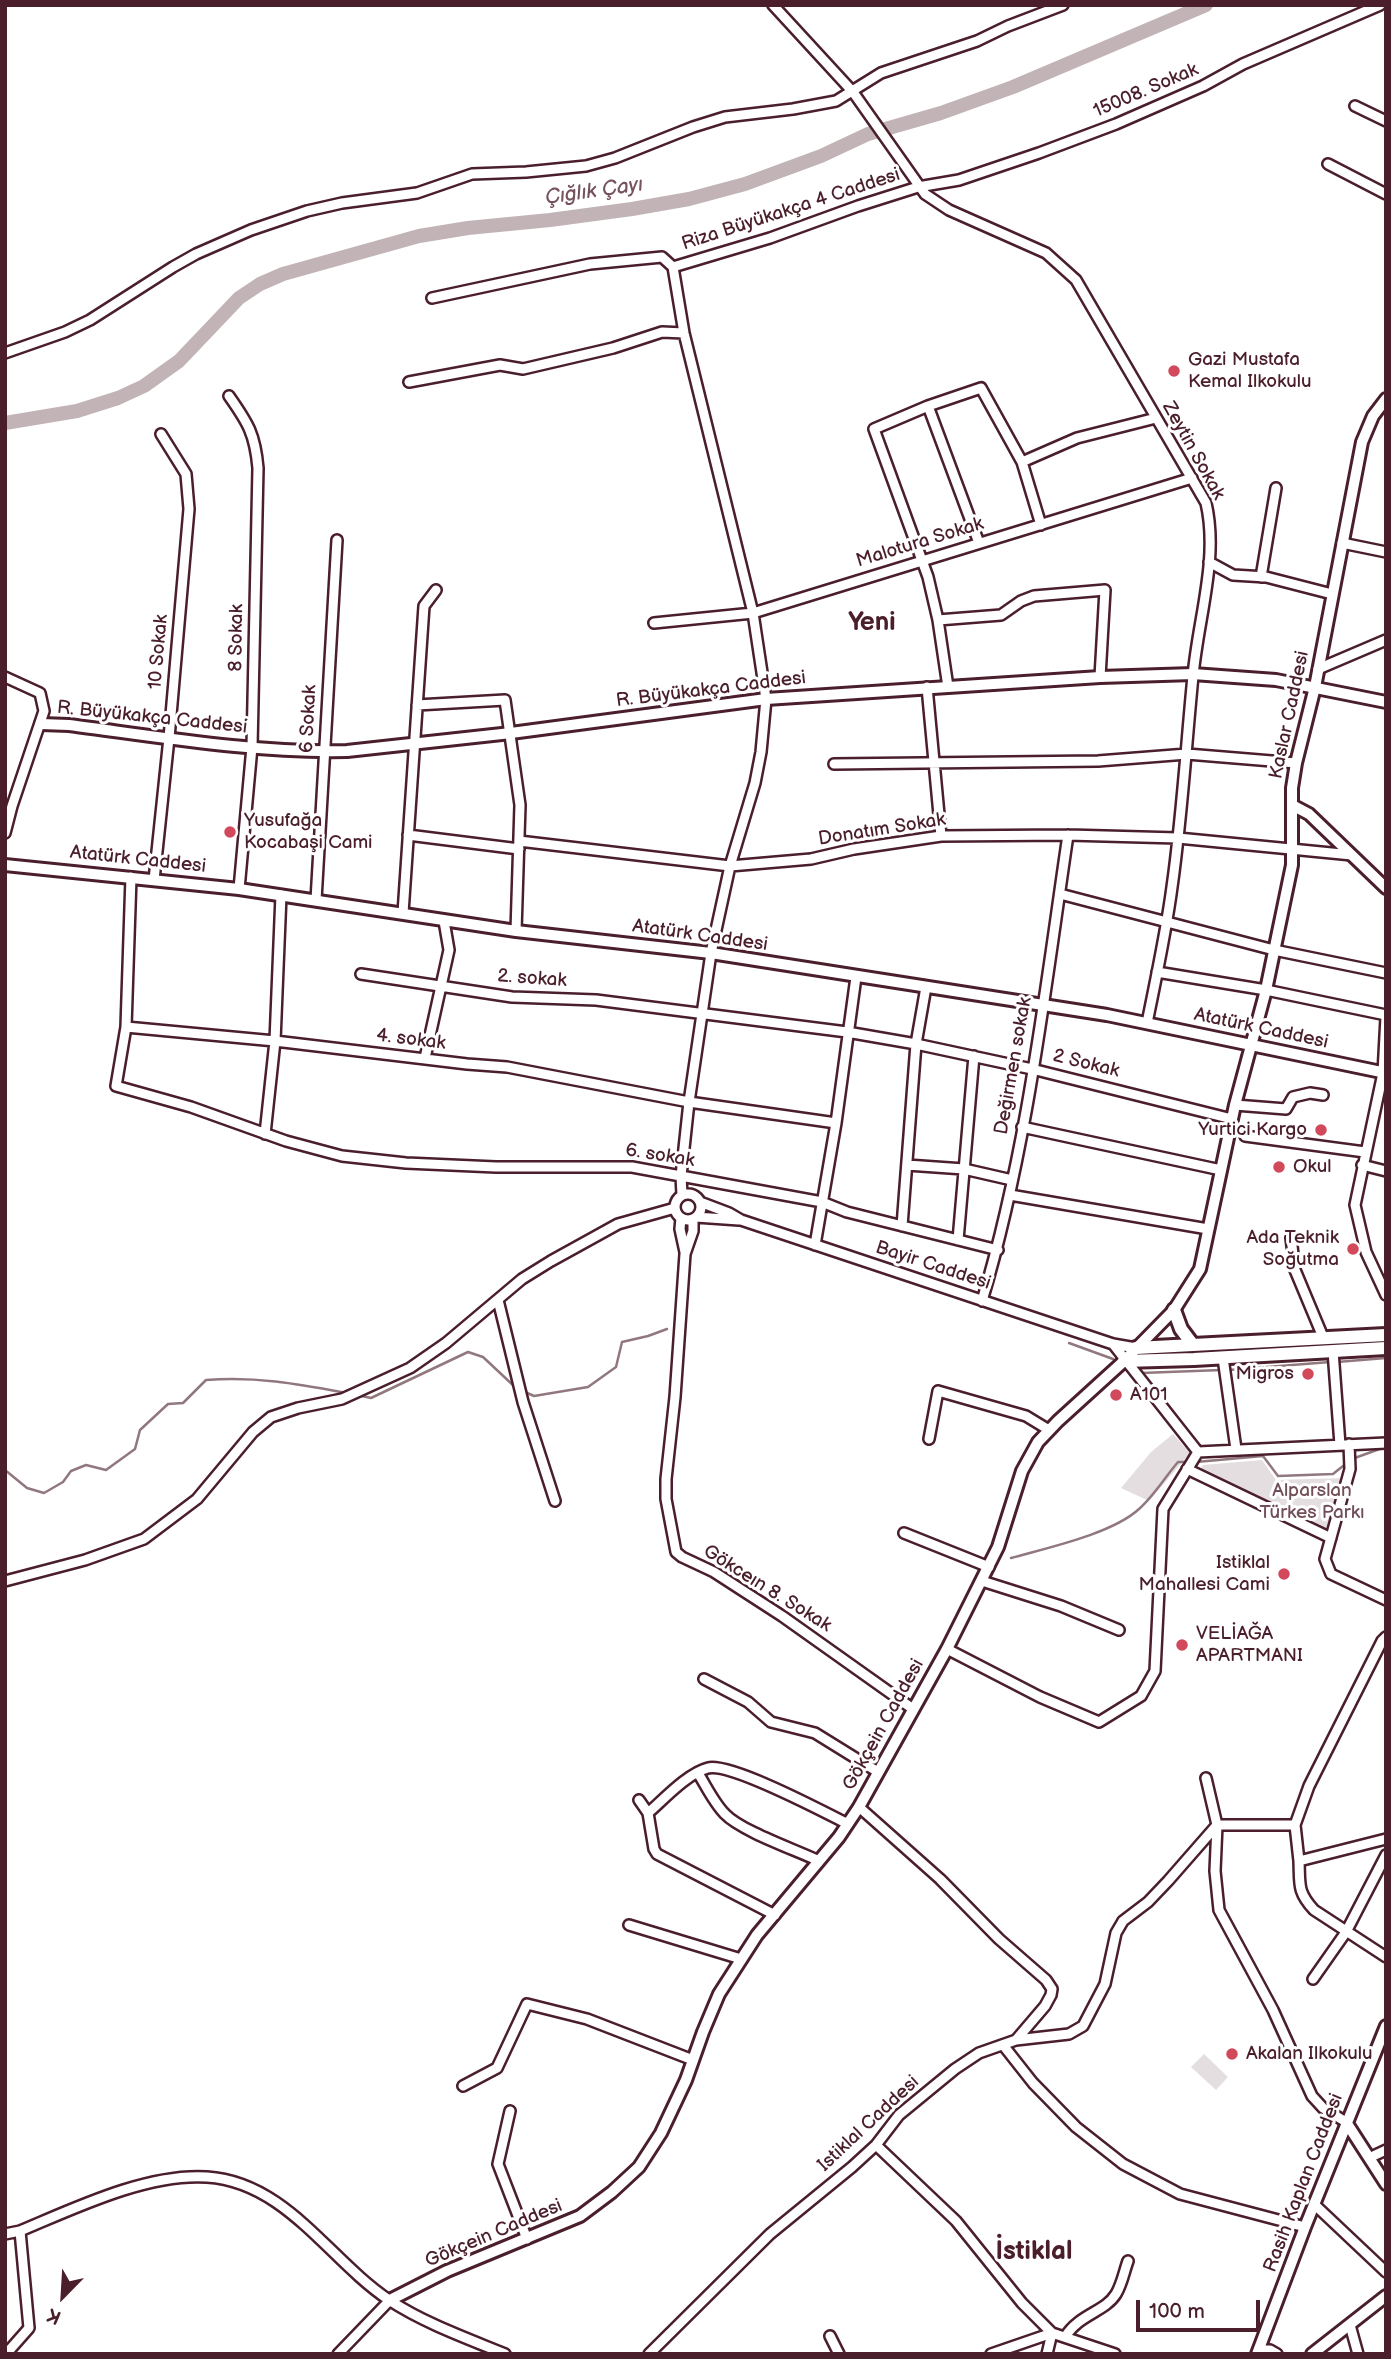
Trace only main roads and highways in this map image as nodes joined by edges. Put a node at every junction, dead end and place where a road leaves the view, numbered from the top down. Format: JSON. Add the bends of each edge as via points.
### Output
{"nodes":[{"id":1,"x":1174,"y":1310,"type":"road end"},
{"id":2,"x":1386,"y":1335,"type":"edge"},
{"id":3,"x":1194,"y":1345,"type":"junction"},
{"id":4,"x":1136,"y":1348,"type":"road end"},
{"id":5,"x":1386,"y":1348,"type":"edge"},
{"id":6,"x":1124,"y":1361,"type":"road end"}],
"edges":[{"from":1,"to":3,"type":"main road"},
{"from":2,"to":3,"type":"main road"},
{"from":3,"to":4,"type":"main road"},
{"from":5,"to":6,"type":"main road","via":[[1224,1361]]}]}
